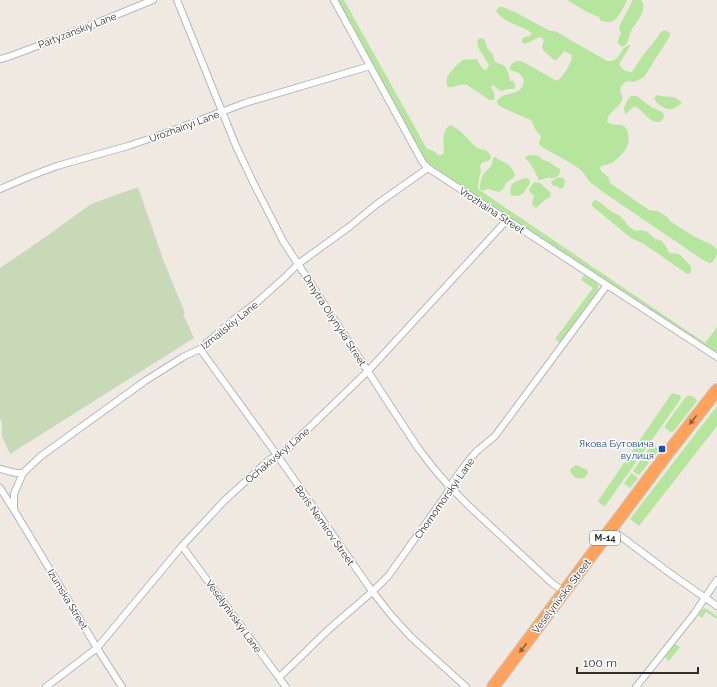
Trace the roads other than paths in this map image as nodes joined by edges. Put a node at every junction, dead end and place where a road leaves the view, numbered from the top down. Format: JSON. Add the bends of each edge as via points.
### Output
{"nodes":[{"id":1,"x":153,"y":0,"type":"edge"},
{"id":2,"x":177,"y":0,"type":"edge"},
{"id":3,"x":334,"y":0,"type":"edge"},
{"id":4,"x":0,"y":59,"type":"edge"},
{"id":5,"x":370,"y":66,"type":"junction"},
{"id":6,"x":222,"y":112,"type":"junction"},
{"id":7,"x":428,"y":168,"type":"junction"},
{"id":8,"x":0,"y":189,"type":"edge"},
{"id":9,"x":507,"y":220,"type":"junction"},
{"id":10,"x":298,"y":264,"type":"junction"},
{"id":11,"x":607,"y":285,"type":"junction"},
{"id":12,"x":200,"y":349,"type":"junction"},
{"id":13,"x":717,"y":358,"type":"edge"},
{"id":14,"x":368,"y":370,"type":"junction"},
{"id":15,"x":717,"y":390,"type":"edge"},
{"id":16,"x":277,"y":455,"type":"junction"},
{"id":17,"x":0,"y":469,"type":"edge"},
{"id":18,"x":23,"y":473,"type":"junction"},
{"id":19,"x":450,"y":487,"type":"junction"},
{"id":20,"x":0,"y":488,"type":"edge"},
{"id":21,"x":14,"y":510,"type":"junction"},
{"id":22,"x":611,"y":530,"type":"junction"},
{"id":23,"x":182,"y":546,"type":"junction"},
{"id":24,"x":717,"y":580,"type":"edge"},
{"id":25,"x":372,"y":591,"type":"junction"},
{"id":26,"x":565,"y":592,"type":"junction"},
{"id":27,"x":706,"y":598,"type":"junction"},
{"id":28,"x":717,"y":606,"type":"edge"},
{"id":29,"x":97,"y":648,"type":"junction"},
{"id":30,"x":279,"y":677,"type":"junction"},
{"id":31,"x":282,"y":686,"type":"edge"},
{"id":32,"x":46,"y":687,"type":"edge"},
{"id":33,"x":122,"y":687,"type":"edge"},
{"id":34,"x":466,"y":687,"type":"edge"},
{"id":35,"x":493,"y":687,"type":"edge"},
{"id":36,"x":636,"y":687,"type":"edge"}],
"edges":[{"from":1,"to":4,"type":"street","name":"Partyzanskiy Lane"},
{"from":2,"to":6,"type":"street","name":"Dmytra Oliynyka Street"},
{"from":3,"to":5,"type":"street","name":"Vrozhaina Street"},
{"from":5,"to":6,"type":"street","name":"Urozhainyi Lane"},
{"from":5,"to":7,"type":"street","name":"Vrozhaina Street"},
{"from":6,"to":8,"type":"street","name":"Urozhainyi Lane","via":[[128,146],[57,166]]},
{"from":6,"to":10,"type":"street","name":"Dmytra Oliynyka Street","via":[[254,184],[283,241]]},
{"from":7,"to":9,"type":"street","name":"Vrozhaina Street"},
{"from":7,"to":10,"type":"street","name":"Izmailskiy Lane"},
{"from":9,"to":11,"type":"street","name":"Vrozhaina Street"},
{"from":9,"to":14,"type":"street","name":"Ochakivskyi Lane"},
{"from":10,"to":12,"type":"street","name":"Izmailskiy Lane","via":[[256,304]]},
{"from":10,"to":14,"type":"street","name":"Dmytra Oliynyka Street"},
{"from":11,"to":13,"type":"street","name":"Vrozhaina Street"},
{"from":11,"to":19,"type":"street","name":"Chornomorskyi Lane","via":[[495,436],[468,461]]},
{"from":12,"to":16,"type":"street","name":"Boris Nemirov Street"},
{"from":12,"to":18,"type":"street","name":"Izmailskiy Lane","via":[[145,381],[42,456]]},
{"from":14,"to":16,"type":"street","name":"Ochakivskyi Lane","via":[[286,450]]},
{"from":14,"to":19,"type":"street","name":"Dmytra Oliynyka Street","via":[[418,448]]},
{"from":15,"to":22,"type":"highway","name":"Veselynivska Street","number":"М-14","one_way":true},
{"from":16,"to":23,"type":"street","name":"Ochakivskyi Lane","via":[[225,500]]},
{"from":16,"to":25,"type":"street","name":"Boris Nemirov Street"},
{"from":17,"to":18,"type":"street"},
{"from":18,"to":21,"type":"street","via":[[14,494]]},
{"from":19,"to":25,"type":"street","name":"Chornomorskyi Lane","via":[[389,575]]},
{"from":19,"to":26,"type":"street","name":"Dmytra Oliynyka Street","via":[[553,584]]},
{"from":20,"to":21,"type":"street","name":"Izumska Street"},
{"from":21,"to":29,"type":"street","name":"Izumska Street"},
{"from":22,"to":26,"type":"highway","name":"Veselynivska Street","number":"М-14"},
{"from":22,"to":27,"type":"street"},
{"from":23,"to":29,"type":"street","name":"Ochakivskyi Lane"},
{"from":23,"to":30,"type":"street","name":"Veselynivskyi Lane"},
{"from":24,"to":27,"type":"street"},
{"from":25,"to":30,"type":"street","name":"Chornomorskyi Lane"},
{"from":25,"to":34,"type":"street","name":"Boris Nemirov Street","via":[[411,637]]},
{"from":26,"to":35,"type":"highway","name":"Veselynivska Street","number":"М-14","one_way":true},
{"from":27,"to":28,"type":"street"},
{"from":27,"to":36,"type":"street"},
{"from":29,"to":32,"type":"street","name":"Ochakivskyi Lane"},
{"from":29,"to":33,"type":"street","name":"Izumska Street"},
{"from":30,"to":31,"type":"street","name":"Veselynivskyi Lane"}]}
